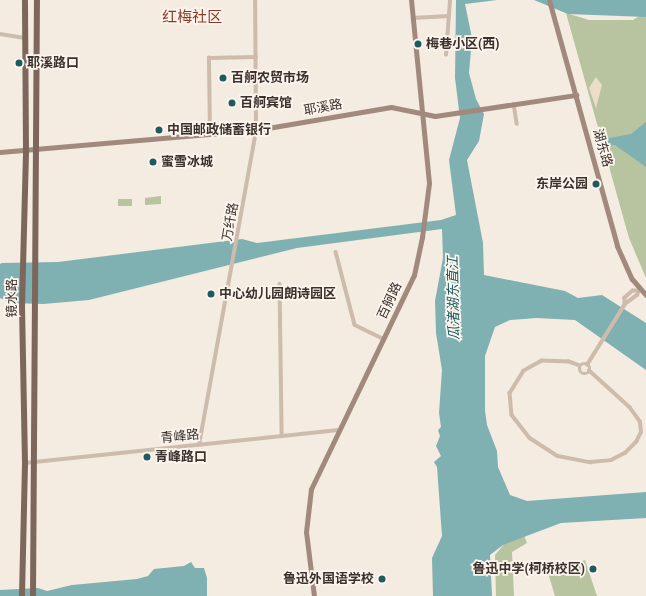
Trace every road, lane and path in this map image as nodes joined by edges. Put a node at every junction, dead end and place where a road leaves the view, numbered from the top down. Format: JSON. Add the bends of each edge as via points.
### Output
{"nodes":[{"id":1,"x":25,"y":0,"type":"edge"},
{"id":2,"x":37,"y":0,"type":"edge"},
{"id":3,"x":255,"y":0,"type":"edge"},
{"id":4,"x":411,"y":0,"type":"edge"},
{"id":5,"x":450,"y":0,"type":"edge"},
{"id":6,"x":549,"y":0,"type":"edge"},
{"id":7,"x":449,"y":16,"type":"junction"},
{"id":8,"x":413,"y":18,"type":"junction"},
{"id":9,"x":0,"y":34,"type":"edge"},
{"id":10,"x":25,"y":38,"type":"junction"},
{"id":11,"x":446,"y":55,"type":"dead end"},
{"id":12,"x":256,"y":57,"type":"junction"},
{"id":13,"x":576,"y":95,"type":"junction"},
{"id":14,"x":514,"y":104,"type":"junction"},
{"id":15,"x":423,"y":112,"type":"junction"},
{"id":16,"x":517,"y":124,"type":"dead end"},
{"id":17,"x":256,"y":130,"type":"junction"},
{"id":18,"x":210,"y":134,"type":"junction"},
{"id":19,"x":26,"y":150,"type":"junction"},
{"id":20,"x":37,"y":150,"type":"junction"},
{"id":21,"x":0,"y":152,"type":"edge"},
{"id":22,"x":336,"y":252,"type":"dead end"},
{"id":23,"x":280,"y":284,"type":"dead end"},
{"id":24,"x":638,"y":290,"type":"junction"},
{"id":25,"x":646,"y":295,"type":"edge"},
{"id":26,"x":623,"y":305,"type":"junction"},
{"id":27,"x":384,"y":339,"type":"junction"},
{"id":28,"x":587,"y":365,"type":"junction"},
{"id":29,"x":580,"y":366,"type":"junction"},
{"id":30,"x":589,"y":371,"type":"junction"},
{"id":31,"x":338,"y":430,"type":"junction"},
{"id":32,"x":282,"y":436,"type":"junction"},
{"id":33,"x":199,"y":445,"type":"junction"},
{"id":34,"x":36,"y":462,"type":"junction"},
{"id":35,"x":25,"y":463,"type":"junction"},
{"id":36,"x":22,"y":596,"type":"edge"},
{"id":37,"x":33,"y":596,"type":"edge"},
{"id":38,"x":314,"y":596,"type":"edge"}],
"edges":[{"from":1,"to":10,"type":"main road","name":"镜水路"},
{"from":2,"to":20,"type":"main road","name":"镜水路"},
{"from":3,"to":12,"type":"street","name":"万纤路"},
{"from":4,"to":8,"type":"street","name":"百舸路"},
{"from":5,"to":7,"type":"street"},
{"from":6,"to":13,"type":"street","name":"湖东路"},
{"from":7,"to":8,"type":"street"},
{"from":7,"to":11,"type":"street"},
{"from":8,"to":15,"type":"street","name":"百舸路"},
{"from":9,"to":10,"type":"street"},
{"from":10,"to":19,"type":"main road","name":"镜水路"},
{"from":12,"to":17,"type":"street","name":"万纤路"},
{"from":12,"to":18,"type":"street","via":[[209,58]]},
{"from":13,"to":14,"type":"street","name":"耶溪路"},
{"from":13,"to":24,"type":"street","name":"湖东路","via":[[618,246]]},
{"from":14,"to":15,"type":"street","name":"耶溪路","via":[[435,116]]},
{"from":14,"to":16,"type":"street"},
{"from":15,"to":17,"type":"street","name":"耶溪路","via":[[391,107]]},
{"from":15,"to":27,"type":"street","name":"百舸路","via":[[429,183],[422,237],[414,275]]},
{"from":17,"to":18,"type":"street","name":"耶溪路"},
{"from":17,"to":33,"type":"street","name":"万纤路"},
{"from":18,"to":20,"type":"street","name":"耶溪路"},
{"from":19,"to":20,"type":"street","name":"耶溪路"},
{"from":19,"to":21,"type":"street","name":"耶溪路"},
{"from":19,"to":35,"type":"main road","name":"镜水路","via":[[22,306]]},
{"from":20,"to":34,"type":"main road","name":"镜水路","via":[[34,306]]},
{"from":22,"to":27,"type":"street","via":[[355,325]]},
{"from":23,"to":32,"type":"street"},
{"from":24,"to":25,"type":"street","name":"湖东路"},
{"from":24,"to":26,"type":"street","via":[[637,295]]},
{"from":24,"to":26,"type":"street","via":[[625,298]]},
{"from":26,"to":28,"type":"street","via":[[601,346]]},
{"from":27,"to":31,"type":"street","name":"百舸路"},
{"from":28,"to":29,"type":"street"},
{"from":28,"to":30,"type":"street"},
{"from":29,"to":30,"type":"street","via":[[582,373]]},
{"from":29,"to":30,"type":"street","via":[[569,362],[542,361],[524,372],[510,393],[512,415],[530,438],[558,456],[590,462],[610,460],[631,447],[640,436],[641,428],[634,412]]},
{"from":31,"to":32,"type":"street","name":"青峰路"},
{"from":31,"to":38,"type":"street","name":"百舸路","via":[[311,489],[307,515],[306,532]]},
{"from":32,"to":33,"type":"street","name":"青峰路"},
{"from":33,"to":34,"type":"street","name":"青峰路"},
{"from":34,"to":35,"type":"street","name":"青峰路"},
{"from":34,"to":37,"type":"main road","name":"镜水路"},
{"from":35,"to":36,"type":"main road","name":"镜水路"}]}
